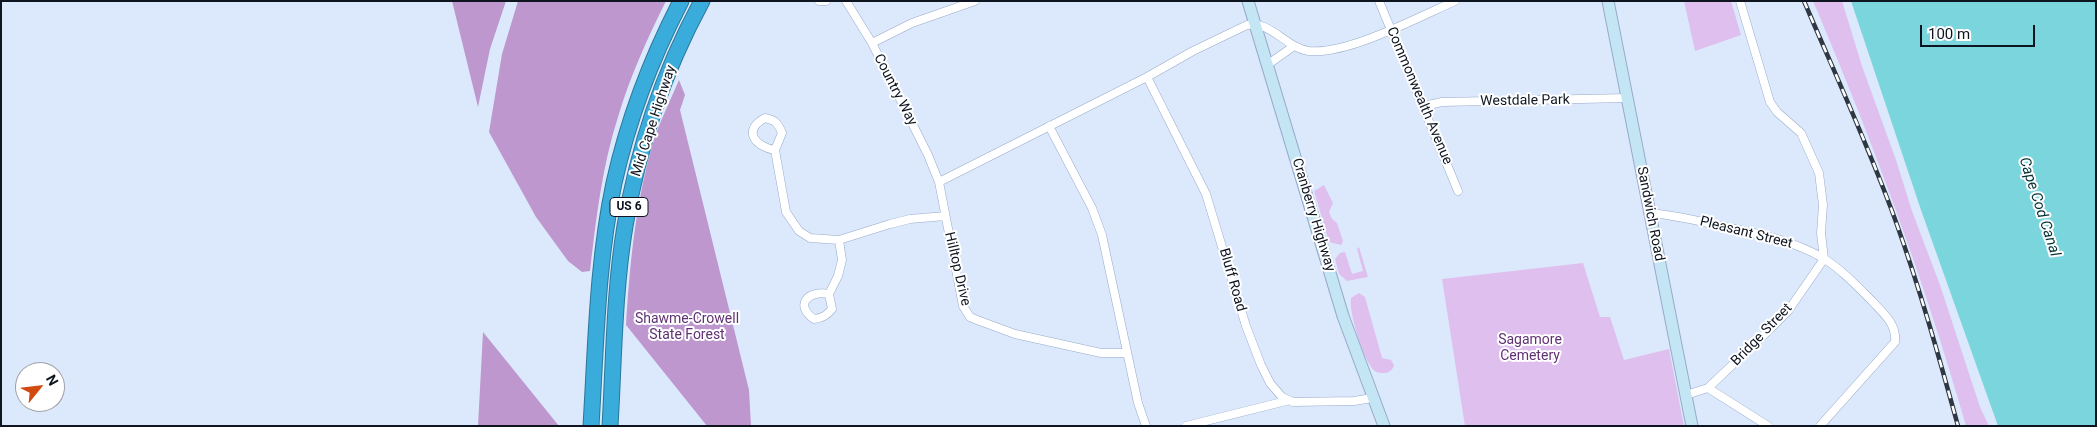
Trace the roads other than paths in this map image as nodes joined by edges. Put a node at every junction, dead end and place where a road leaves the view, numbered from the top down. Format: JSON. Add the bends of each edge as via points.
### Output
{"nodes":[{"id":1,"x":702,"y":1,"type":"edge"},
{"id":2,"x":819,"y":1,"type":"edge"},
{"id":3,"x":826,"y":1,"type":"edge"},
{"id":4,"x":846,"y":1,"type":"edge"},
{"id":5,"x":975,"y":1,"type":"edge"},
{"id":6,"x":1248,"y":1,"type":"edge"},
{"id":7,"x":1379,"y":1,"type":"edge"},
{"id":8,"x":1455,"y":1,"type":"edge"},
{"id":9,"x":1608,"y":1,"type":"edge"},
{"id":10,"x":1740,"y":1,"type":"edge"},
{"id":11,"x":678,"y":6,"type":"edge"},
{"id":12,"x":1255,"y":23,"type":"junction"},
{"id":13,"x":1391,"y":29,"type":"junction"},
{"id":14,"x":872,"y":43,"type":"junction"},
{"id":15,"x":1294,"y":46,"type":"junction"},
{"id":16,"x":1267,"y":65,"type":"junction"},
{"id":17,"x":1146,"y":77,"type":"junction"},
{"id":18,"x":1627,"y":98,"type":"junction"},
{"id":19,"x":1424,"y":106,"type":"junction"},
{"id":20,"x":1050,"y":126,"type":"junction"},
{"id":21,"x":776,"y":150,"type":"junction"},
{"id":22,"x":939,"y":182,"type":"junction"},
{"id":23,"x":1458,"y":191,"type":"dead end"},
{"id":24,"x":1650,"y":213,"type":"junction"},
{"id":25,"x":945,"y":216,"type":"junction"},
{"id":26,"x":839,"y":240,"type":"junction"},
{"id":27,"x":1824,"y":259,"type":"junction"},
{"id":28,"x":829,"y":294,"type":"dead end"},
{"id":29,"x":1127,"y":353,"type":"junction"},
{"id":30,"x":1708,"y":388,"type":"junction"},
{"id":31,"x":1686,"y":394,"type":"junction"},
{"id":32,"x":1372,"y":398,"type":"junction"},
{"id":33,"x":1286,"y":400,"type":"junction"},
{"id":34,"x":1215,"y":422,"type":"edge"},
{"id":35,"x":1820,"y":425,"type":"edge"},
{"id":36,"x":591,"y":426,"type":"edge"},
{"id":37,"x":610,"y":426,"type":"edge"},
{"id":38,"x":1146,"y":426,"type":"edge"},
{"id":39,"x":1186,"y":426,"type":"edge"},
{"id":40,"x":1384,"y":426,"type":"edge"},
{"id":41,"x":1692,"y":426,"type":"edge"},
{"id":42,"x":1768,"y":426,"type":"edge"}],
"edges":[{"from":1,"to":37,"type":"highway","name":"Mid Cape Highway","number":"US 6","via":[[671,65],[643,144],[632,190],[621,255]]},
{"from":2,"to":3,"type":"street"},
{"from":4,"to":14,"type":"street","name":"Country Way"},
{"from":5,"to":14,"type":"street","via":[[912,23]]},
{"from":6,"to":12,"type":"main road","name":"Cranberry Highway"},
{"from":7,"to":13,"type":"street","name":"Commonwealth Avenue"},
{"from":8,"to":13,"type":"street"},
{"from":9,"to":18,"type":"main road","name":"Sandwich Road"},
{"from":10,"to":27,"type":"street","via":[[1770,102],[1801,133],[1819,173]]},
{"from":11,"to":36,"type":"highway","name":"Mid Cape Highway","number":"US 6","via":[[647,75],[628,129],[614,184],[604,241]]},
{"from":12,"to":15,"type":"street"},
{"from":12,"to":16,"type":"main road","name":"Cranberry Highway"},
{"from":12,"to":17,"type":"street"},
{"from":13,"to":15,"type":"street","via":[[1332,50],[1308,50]]},
{"from":13,"to":19,"type":"street","name":"Commonwealth Avenue"},
{"from":14,"to":22,"type":"street","name":"Country Way"},
{"from":15,"to":16,"type":"street"},
{"from":16,"to":32,"type":"main road","name":"Cranberry Highway","via":[[1343,316]]},
{"from":17,"to":20,"type":"street"},
{"from":17,"to":33,"type":"street","name":"Bluff Road","via":[[1206,194],[1260,364],[1273,387]]},
{"from":18,"to":19,"type":"street","name":"Westdale Park","via":[[1442,102]]},
{"from":18,"to":24,"type":"main road","name":"Sandwich Road"},
{"from":19,"to":23,"type":"street","name":"Commonwealth Avenue"},
{"from":20,"to":22,"type":"street"},
{"from":20,"to":29,"type":"street","via":[[1092,208],[1102,236]]},
{"from":21,"to":21,"type":"street","via":[[782,133],[773,119],[765,118],[754,127],[754,139],[768,149]]},
{"from":21,"to":26,"type":"street","via":[[786,212],[791,222],[810,238]]},
{"from":22,"to":25,"type":"street","name":"Hilltop Drive"},
{"from":24,"to":27,"type":"street","name":"Pleasant Street","via":[[1769,236]]},
{"from":24,"to":31,"type":"main road","name":"Sandwich Road"},
{"from":25,"to":26,"type":"street","via":[[910,219]]},
{"from":25,"to":29,"type":"street","name":"Hilltop Drive","via":[[963,306],[970,316],[985,324],[1055,344],[1101,354]]},
{"from":26,"to":28,"type":"street","via":[[842,260]]},
{"from":27,"to":30,"type":"street","name":"Bridge Street","via":[[1788,310]]},
{"from":27,"to":35,"type":"street","name":"Pleasant Street","via":[[1884,313],[1896,334],[1895,342],[1884,356]]},
{"from":29,"to":38,"type":"street"},
{"from":30,"to":31,"type":"street","name":"Bridge Street"},
{"from":30,"to":42,"type":"street"},
{"from":31,"to":41,"type":"main road","name":"Sandwich Road"},
{"from":32,"to":33,"type":"street","via":[[1354,401]]},
{"from":32,"to":40,"type":"main road","name":"Cranberry Highway"},
{"from":33,"to":34,"type":"street"},
{"from":34,"to":39,"type":"street"}]}
